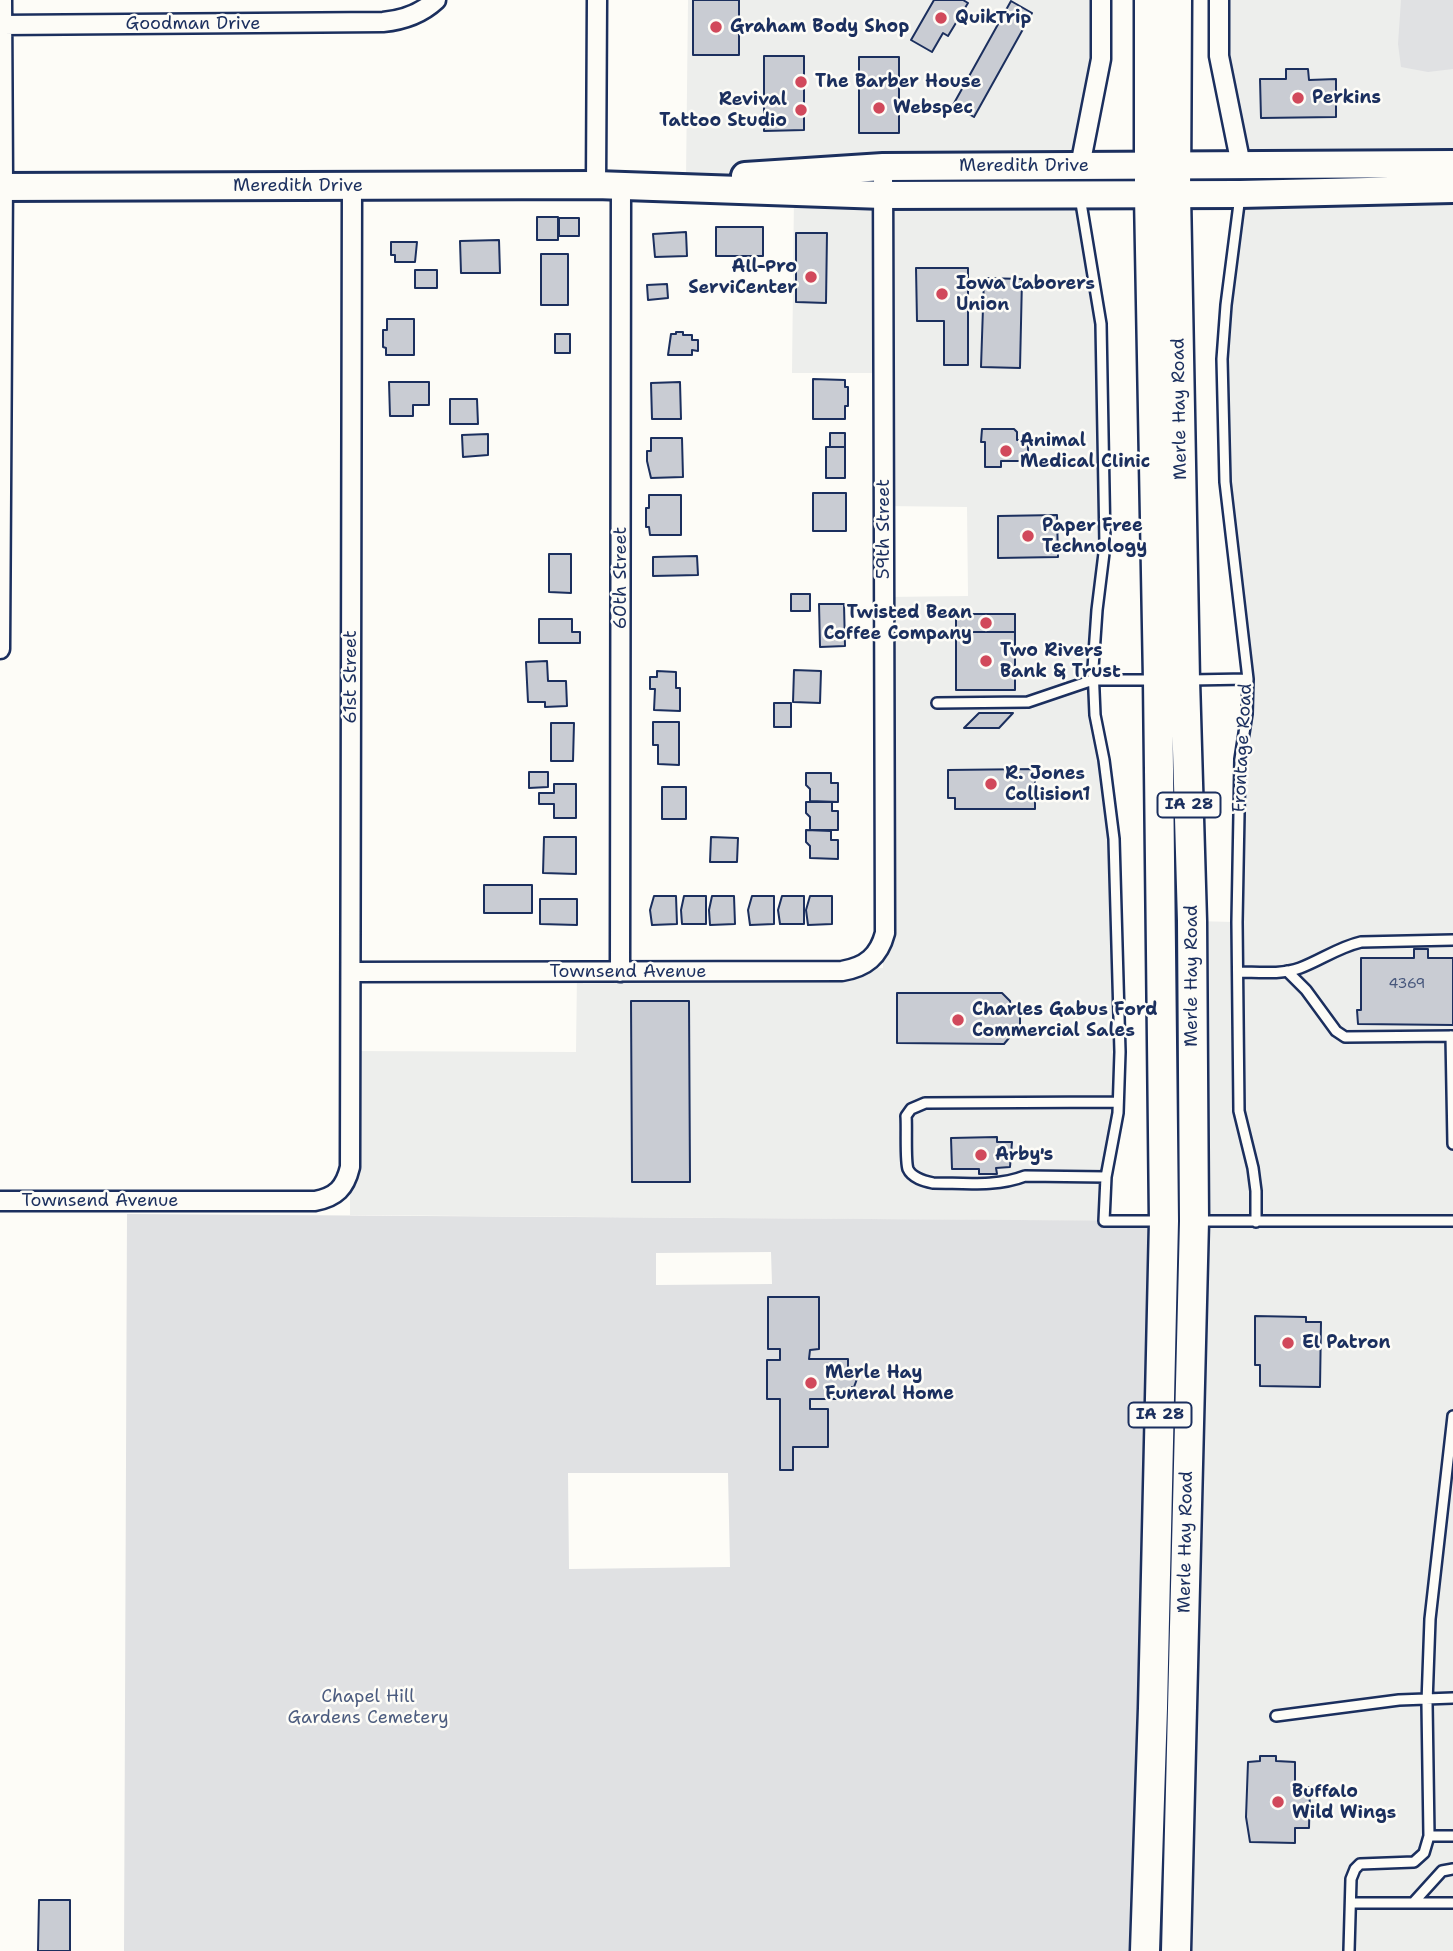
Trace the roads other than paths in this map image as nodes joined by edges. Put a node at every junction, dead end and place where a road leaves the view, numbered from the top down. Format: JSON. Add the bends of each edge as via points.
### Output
{"nodes":[{"id":1,"x":2,"y":0,"type":"edge"},
{"id":2,"x":436,"y":0,"type":"edge"},
{"id":3,"x":597,"y":0,"type":"edge"},
{"id":4,"x":1101,"y":0,"type":"edge"},
{"id":5,"x":1149,"y":0,"type":"edge"},
{"id":6,"x":1177,"y":0,"type":"edge"},
{"id":7,"x":1219,"y":0,"type":"edge"},
{"id":8,"x":2,"y":25,"type":"junction"},
{"id":9,"x":1241,"y":164,"type":"junction"},
{"id":10,"x":1453,"y":164,"type":"edge"},
{"id":11,"x":1080,"y":166,"type":"junction"},
{"id":12,"x":1163,"y":166,"type":"junction"},
{"id":13,"x":883,"y":167,"type":"junction"},
{"id":14,"x":613,"y":185,"type":"junction"},
{"id":15,"x":352,"y":186,"type":"junction"},
{"id":16,"x":1,"y":187,"type":"edge"},
{"id":17,"x":1453,"y":189,"type":"edge"},
{"id":18,"x":1240,"y":194,"type":"junction"},
{"id":19,"x":883,"y":195,"type":"junction"},
{"id":20,"x":1080,"y":195,"type":"junction"},
{"id":21,"x":1163,"y":195,"type":"junction"},
{"id":22,"x":1,"y":423,"type":"edge"},
{"id":23,"x":0,"y":649,"type":"edge"},
{"id":24,"x":1093,"y":680,"type":"junction"},
{"id":25,"x":1172,"y":680,"type":"junction"},
{"id":26,"x":1248,"y":680,"type":"junction"},
{"id":27,"x":937,"y":703,"type":"dead end"},
{"id":28,"x":885,"y":933,"type":"joint"},
{"id":29,"x":1453,"y":940,"type":"edge"},
{"id":30,"x":1287,"y":971,"type":"junction"},
{"id":31,"x":351,"y":972,"type":"junction"},
{"id":32,"x":620,"y":972,"type":"junction"},
{"id":33,"x":1238,"y":972,"type":"junction"},
{"id":34,"x":1452,"y":1037,"type":"edge"},
{"id":35,"x":1118,"y":1102,"type":"junction"},
{"id":36,"x":1453,"y":1144,"type":"edge"},
{"id":37,"x":350,"y":1167,"type":"joint"},
{"id":38,"x":1106,"y":1177,"type":"junction"},
{"id":39,"x":0,"y":1201,"type":"edge"},
{"id":40,"x":1179,"y":1221,"type":"junction"},
{"id":41,"x":1453,"y":1221,"type":"edge"},
{"id":42,"x":1256,"y":1222,"type":"junction"},
{"id":43,"x":1453,"y":1416,"type":"edge"},
{"id":44,"x":1427,"y":1698,"type":"junction"},
{"id":45,"x":1453,"y":1698,"type":"edge"},
{"id":46,"x":1276,"y":1716,"type":"dead end"},
{"id":47,"x":1429,"y":1836,"type":"junction"},
{"id":48,"x":1453,"y":1836,"type":"edge"},
{"id":49,"x":1453,"y":1869,"type":"edge"},
{"id":50,"x":1351,"y":1903,"type":"junction"},
{"id":51,"x":1413,"y":1903,"type":"junction"},
{"id":52,"x":1453,"y":1903,"type":"edge"},
{"id":53,"x":1145,"y":1951,"type":"edge"},
{"id":54,"x":1176,"y":1951,"type":"edge"},
{"id":55,"x":1349,"y":1951,"type":"edge"}],
"edges":[{"from":1,"to":8,"type":"street"},
{"from":2,"to":8,"type":"street","name":"Goodman Drive","via":[[418,13],[383,22]]},
{"from":3,"to":14,"type":"street","name":"60th Street"},
{"from":4,"to":11,"type":"street","via":[[1101,60]]},
{"from":5,"to":12,"type":"main road","name":"Merle Hay Road","number":"IA 28"},
{"from":6,"to":12,"type":"main road","name":"Merle Hay Road","number":"IA 28"},
{"from":7,"to":9,"type":"street","via":[[1219,56]]},
{"from":8,"to":16,"type":"street"},
{"from":9,"to":10,"type":"main road","name":"Meredith Drive"},
{"from":9,"to":12,"type":"main road","name":"Meredith Drive"},
{"from":11,"to":12,"type":"main road","name":"Meredith Drive"},
{"from":11,"to":13,"type":"main road","name":"Meredith Drive"},
{"from":12,"to":21,"type":"main road","name":"Merle Hay Road","number":"IA 28"},
{"from":13,"to":14,"type":"main road","name":"Meredith Drive"},
{"from":13,"to":19,"type":"street","name":"59th Street"},
{"from":14,"to":15,"type":"main road","name":"Meredith Drive"},
{"from":14,"to":19,"type":"main road","name":"Meredith Drive"},
{"from":14,"to":32,"type":"street","name":"60th Street"},
{"from":15,"to":16,"type":"main road","name":"Meredith Drive"},
{"from":15,"to":31,"type":"street","name":"61st Street"},
{"from":16,"to":22,"type":"street"},
{"from":17,"to":18,"type":"main road","name":"Meredith Drive"},
{"from":18,"to":21,"type":"main road","name":"Meredith Drive"},
{"from":18,"to":26,"type":"lane","name":"Frontage Road","via":[[1222,359],[1226,482]]},
{"from":19,"to":20,"type":"main road","name":"Meredith Drive"},
{"from":19,"to":28,"type":"street","name":"59th Street"},
{"from":20,"to":21,"type":"main road","name":"Meredith Drive"},
{"from":20,"to":24,"type":"lane","via":[[1102,341],[1105,545]]},
{"from":21,"to":25,"type":"main road","name":"Merle Hay Road","number":"IA 28"},
{"from":22,"to":23,"type":"street"},
{"from":24,"to":25,"type":"lane"},
{"from":24,"to":27,"type":"lane","via":[[1028,702]]},
{"from":24,"to":35,"type":"lane","via":[[1114,839]]},
{"from":25,"to":26,"type":"lane"},
{"from":25,"to":40,"type":"main road","name":"Merle Hay Road","number":"IA 28","via":[[1192,921]]},
{"from":26,"to":33,"type":"lane","name":"Frontage Road","via":[[1240,759]]},
{"from":28,"to":32,"type":"street","name":"Townsend Avenue","via":[[871,960],[849,970]]},
{"from":29,"to":30,"type":"lane","via":[[1361,942]]},
{"from":30,"to":33,"type":"lane"},
{"from":30,"to":34,"type":"lane","via":[[1345,1037]]},
{"from":31,"to":32,"type":"street","name":"Townsend Avenue"},
{"from":31,"to":37,"type":"street","name":"61st Street"},
{"from":33,"to":42,"type":"lane","name":"Frontage Road","via":[[1239,1111],[1256,1191]]},
{"from":34,"to":36,"type":"lane"},
{"from":35,"to":38,"type":"lane"},
{"from":35,"to":38,"type":"lane","via":[[925,1104],[906,1116],[908,1168],[923,1181]]},
{"from":37,"to":39,"type":"street","name":"Townsend Avenue","via":[[341,1190],[315,1201]]},
{"from":38,"to":40,"type":"lane","via":[[1104,1221]]},
{"from":40,"to":42,"type":"lane"},
{"from":40,"to":53,"type":"main road","name":"Merle Hay Road","number":"IA 28"},
{"from":40,"to":54,"type":"main road","name":"Merle Hay Road","number":"IA 28"},
{"from":41,"to":42,"type":"lane"},
{"from":43,"to":44,"type":"lane","via":[[1430,1619]]},
{"from":44,"to":45,"type":"lane"},
{"from":44,"to":46,"type":"lane"},
{"from":44,"to":47,"type":"lane"},
{"from":47,"to":48,"type":"lane"},
{"from":47,"to":50,"type":"lane","via":[[1424,1853],[1414,1862],[1360,1864],[1354,1869]]},
{"from":49,"to":51,"type":"lane","via":[[1442,1871]]},
{"from":50,"to":51,"type":"lane"},
{"from":50,"to":55,"type":"lane"},
{"from":51,"to":52,"type":"lane"}]}
